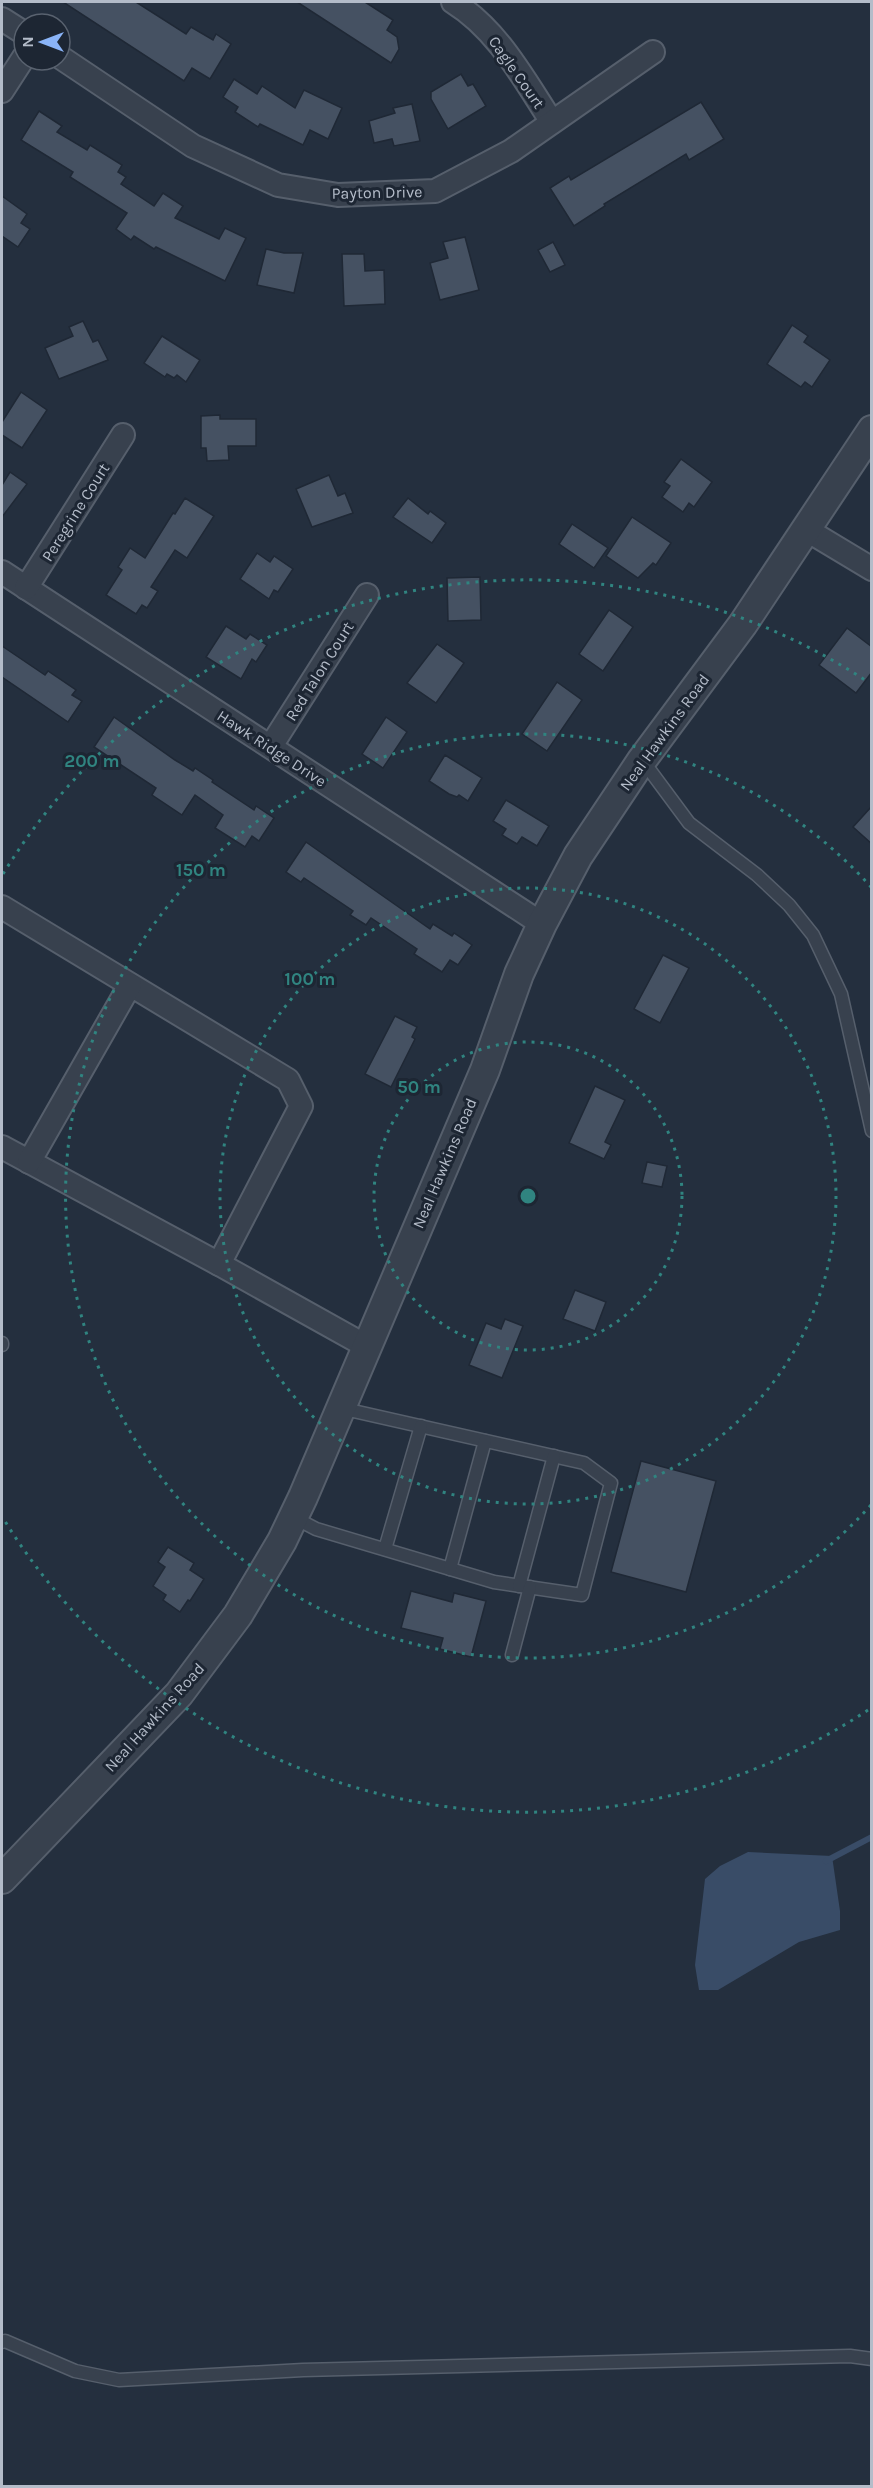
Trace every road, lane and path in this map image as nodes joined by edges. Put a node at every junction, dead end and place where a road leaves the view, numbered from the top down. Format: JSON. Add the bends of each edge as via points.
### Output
{"nodes":[{"id":1,"x":453,"y":2,"type":"edge"},
{"id":2,"x":653,"y":52,"type":"dead end"},
{"id":3,"x":72,"y":65,"type":"edge"},
{"id":4,"x":14,"y":72,"type":"edge"},
{"id":5,"x":2,"y":91,"type":"edge"},
{"id":6,"x":552,"y":122,"type":"junction"},
{"id":7,"x":872,"y":430,"type":"edge"},
{"id":8,"x":123,"y":435,"type":"dead end"},
{"id":9,"x":807,"y":530,"type":"junction"},
{"id":10,"x":872,"y":569,"type":"edge"},
{"id":11,"x":2,"y":572,"type":"edge"},
{"id":12,"x":26,"y":588,"type":"junction"},
{"id":13,"x":368,"y":595,"type":"dead end"},
{"id":14,"x":271,"y":746,"type":"junction"},
{"id":15,"x":642,"y":760,"type":"junction"},
{"id":16,"x":2,"y":907,"type":"edge"},
{"id":17,"x":542,"y":924,"type":"junction"},
{"id":18,"x":130,"y":985,"type":"junction"},
{"id":19,"x":872,"y":1131,"type":"edge"},
{"id":20,"x":2,"y":1147,"type":"edge"},
{"id":21,"x":29,"y":1162,"type":"junction"},
{"id":22,"x":219,"y":1264,"type":"junction"},
{"id":23,"x":366,"y":1346,"type":"junction"},
{"id":24,"x":340,"y":1408,"type":"junction"},
{"id":25,"x":421,"y":1426,"type":"junction"},
{"id":26,"x":485,"y":1441,"type":"junction"},
{"id":27,"x":554,"y":1456,"type":"junction"},
{"id":28,"x":293,"y":1518,"type":"junction"},
{"id":29,"x":385,"y":1550,"type":"junction"},
{"id":30,"x":450,"y":1569,"type":"junction"},
{"id":31,"x":525,"y":1586,"type":"junction"},
{"id":32,"x":512,"y":1655,"type":"dead end"},
{"id":33,"x":2,"y":1879,"type":"edge"},
{"id":34,"x":2,"y":2342,"type":"edge"},
{"id":35,"x":872,"y":2359,"type":"edge"}],
"edges":[{"from":1,"to":6,"type":"street","name":"Cagle Court","via":[[469,12],[502,46]]},
{"from":2,"to":6,"type":"street","name":"Payton Drive"},
{"from":3,"to":6,"type":"street","name":"Payton Drive","via":[[194,146],[278,185],[338,195],[435,191],[511,151]]},
{"from":4,"to":5,"type":"street"},
{"from":7,"to":9,"type":"street","name":"Neal Hawkins Road"},
{"from":8,"to":12,"type":"street","name":"Peregrine Court"},
{"from":9,"to":10,"type":"street"},
{"from":9,"to":15,"type":"street","name":"Neal Hawkins Road"},
{"from":11,"to":12,"type":"street","name":"Hawk Ridge Drive"},
{"from":12,"to":14,"type":"street","name":"Hawk Ridge Drive"},
{"from":13,"to":14,"type":"street","name":"Red Talon Court"},
{"from":14,"to":17,"type":"street","name":"Hawk Ridge Drive"},
{"from":15,"to":17,"type":"street","name":"Neal Hawkins Road","via":[[578,856]]},
{"from":15,"to":19,"type":"lane","via":[[689,823],[758,875],[813,935],[841,994]]},
{"from":16,"to":18,"type":"street"},
{"from":17,"to":23,"type":"street","name":"Neal Hawkins Road","via":[[519,974],[485,1070]]},
{"from":18,"to":21,"type":"street"},
{"from":18,"to":22,"type":"street","via":[[288,1080],[301,1106]]},
{"from":20,"to":21,"type":"street"},
{"from":21,"to":22,"type":"street"},
{"from":22,"to":23,"type":"street"},
{"from":23,"to":24,"type":"street","name":"Neal Hawkins Road"},
{"from":24,"to":25,"type":"lane"},
{"from":24,"to":28,"type":"street","name":"Neal Hawkins Road"},
{"from":25,"to":26,"type":"lane"},
{"from":25,"to":29,"type":"lane"},
{"from":26,"to":27,"type":"lane"},
{"from":26,"to":30,"type":"lane"},
{"from":27,"to":31,"type":"lane"},
{"from":27,"to":31,"type":"lane","via":[[584,1463],[611,1483],[582,1595]]},
{"from":28,"to":29,"type":"lane"},
{"from":28,"to":33,"type":"street","name":"Neal Hawkins Road","via":[[238,1615],[179,1694]]},
{"from":29,"to":30,"type":"lane"},
{"from":30,"to":31,"type":"lane"},
{"from":31,"to":32,"type":"lane"},
{"from":34,"to":35,"type":"lane","via":[[75,2371],[119,2380],[303,2370],[850,2356]]}]}
